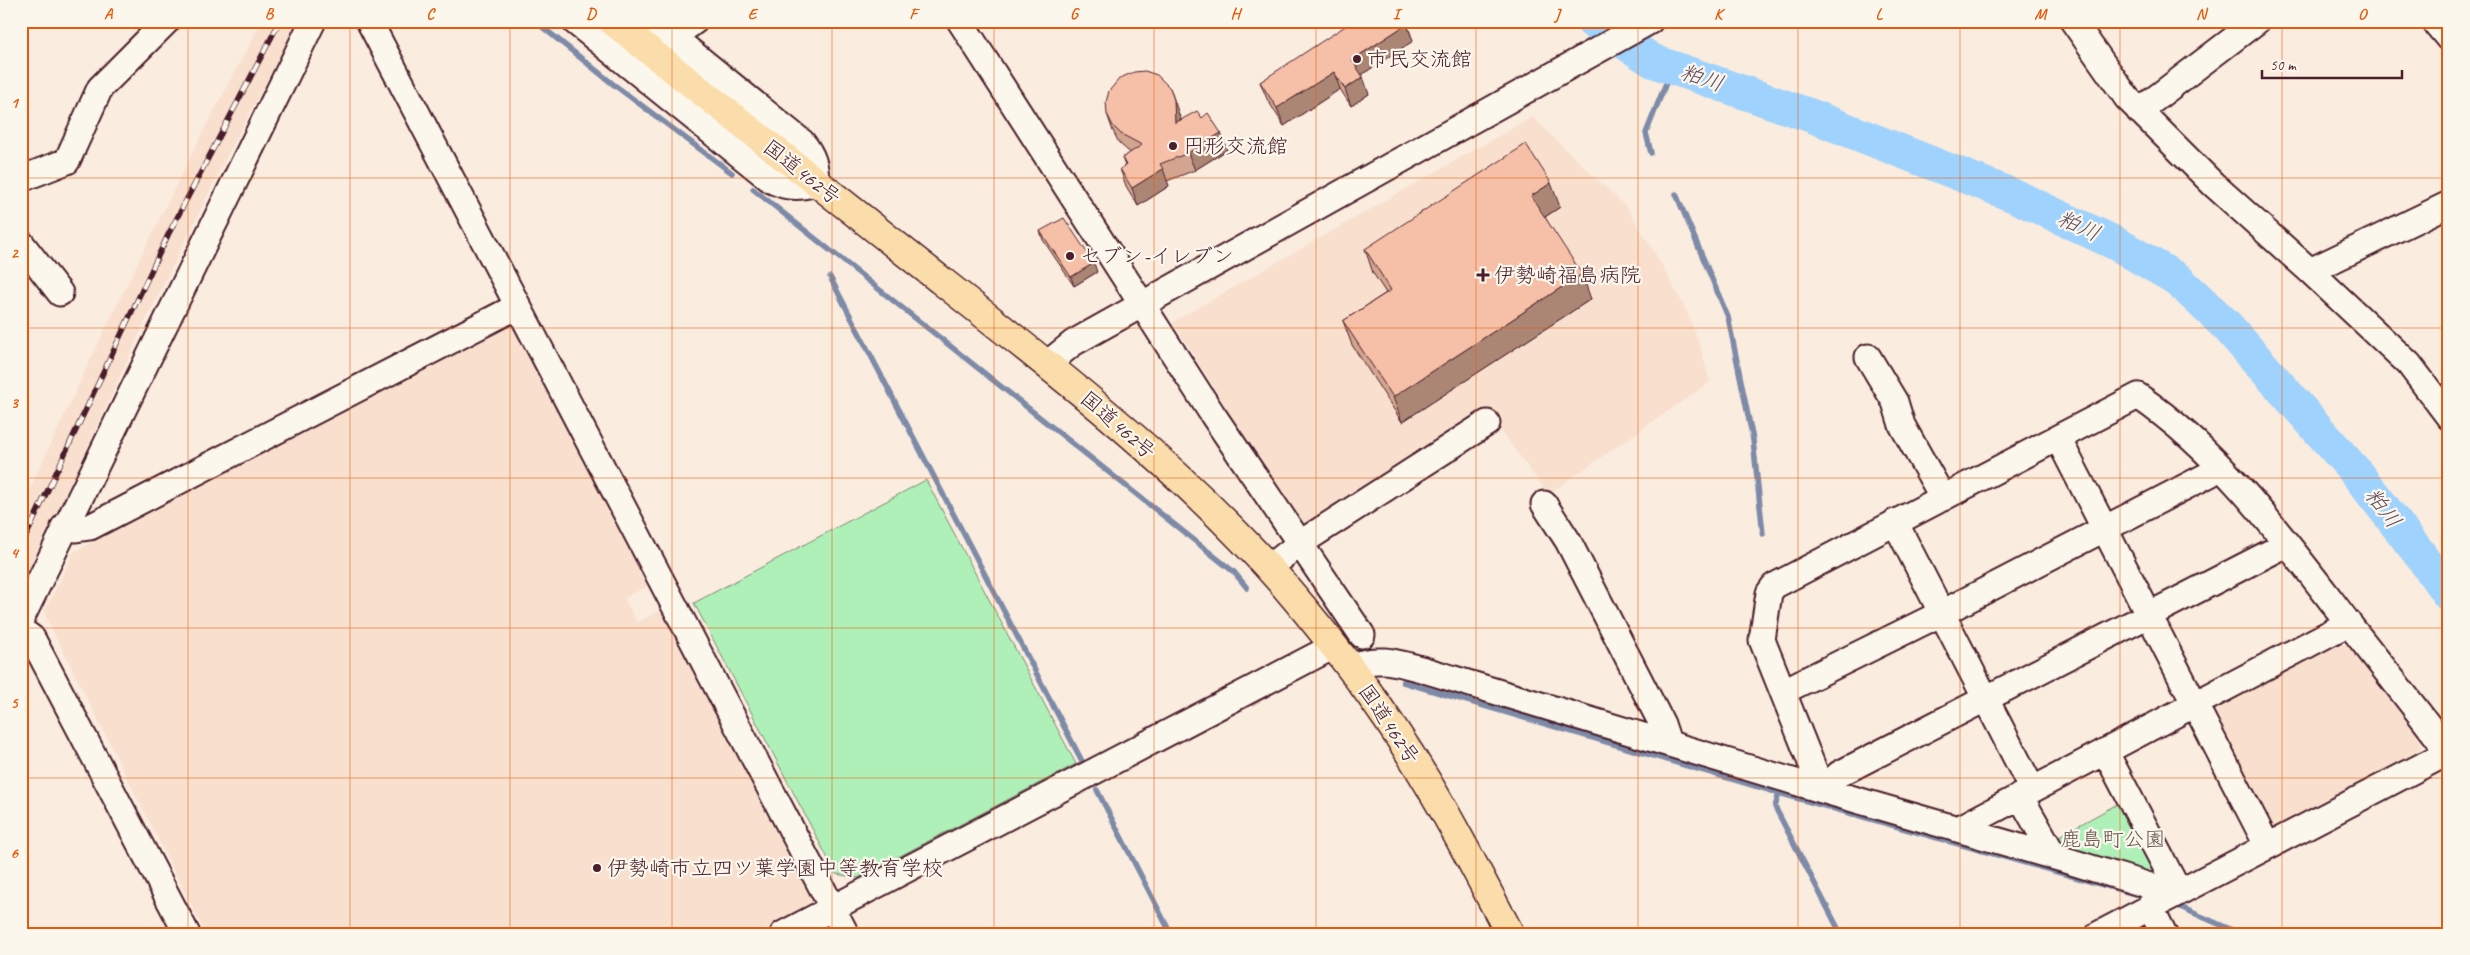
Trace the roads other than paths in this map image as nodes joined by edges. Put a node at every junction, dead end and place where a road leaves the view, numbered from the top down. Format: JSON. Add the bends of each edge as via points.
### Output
{"nodes":[{"id":1,"x":167,"y":21,"type":"edge"},
{"id":2,"x":313,"y":21,"type":"edge"},
{"id":3,"x":369,"y":21,"type":"edge"},
{"id":4,"x":574,"y":21,"type":"edge"},
{"id":5,"x":612,"y":21,"type":"edge"},
{"id":6,"x":653,"y":21,"type":"edge"},
{"id":7,"x":695,"y":21,"type":"edge"},
{"id":8,"x":960,"y":21,"type":"edge"},
{"id":9,"x":1650,"y":21,"type":"edge"},
{"id":10,"x":2073,"y":21,"type":"edge"},
{"id":11,"x":2257,"y":21,"type":"edge"},
{"id":12,"x":2434,"y":21,"type":"edge"},
{"id":13,"x":672,"y":37,"type":"junction"},
{"id":14,"x":2449,"y":40,"type":"edge"},
{"id":15,"x":2139,"y":111,"type":"junction"},
{"id":16,"x":21,"y":179,"type":"edge"},
{"id":17,"x":816,"y":183,"type":"junction"},
{"id":18,"x":2449,"y":204,"type":"edge"},
{"id":19,"x":21,"y":242,"type":"edge"},
{"id":20,"x":2310,"y":270,"type":"junction"},
{"id":21,"x":60,"y":293,"type":"dead end"},
{"id":22,"x":1142,"y":305,"type":"junction"},
{"id":23,"x":518,"y":306,"type":"junction"},
{"id":24,"x":1868,"y":357,"type":"dead end"},
{"id":25,"x":1047,"y":364,"type":"junction"},
{"id":26,"x":2449,"y":417,"type":"edge"},
{"id":27,"x":1487,"y":423,"type":"dead end"},
{"id":28,"x":2058,"y":438,"type":"junction"},
{"id":29,"x":2219,"y":466,"type":"junction"},
{"id":30,"x":1943,"y":498,"type":"junction"},
{"id":31,"x":1544,"y":504,"type":"dead end"},
{"id":32,"x":1895,"y":522,"type":"junction"},
{"id":33,"x":64,"y":527,"type":"junction"},
{"id":34,"x":2104,"y":528,"type":"junction"},
{"id":35,"x":1299,"y":544,"type":"junction"},
{"id":36,"x":2287,"y":544,"type":"junction"},
{"id":37,"x":1269,"y":568,"type":"junction"},
{"id":38,"x":1942,"y":613,"type":"junction"},
{"id":39,"x":2149,"y":615,"type":"junction"},
{"id":40,"x":21,"y":619,"type":"edge"},
{"id":41,"x":2348,"y":623,"type":"junction"},
{"id":42,"x":21,"y":630,"type":"edge"},
{"id":43,"x":1362,"y":635,"type":"dead end"},
{"id":44,"x":1342,"y":656,"type":"junction"},
{"id":45,"x":1784,"y":691,"type":"junction"},
{"id":46,"x":1986,"y":698,"type":"junction"},
{"id":47,"x":2194,"y":703,"type":"junction"},
{"id":48,"x":1668,"y":742,"type":"junction"},
{"id":49,"x":2105,"y":751,"type":"junction"},
{"id":50,"x":2448,"y":752,"type":"edge"},
{"id":51,"x":1822,"y":790,"type":"junction"},
{"id":52,"x":2026,"y":793,"type":"junction"},
{"id":53,"x":1960,"y":828,"type":"junction"},
{"id":54,"x":2267,"y":845,"type":"junction"},
{"id":55,"x":2054,"y":856,"type":"junction"},
{"id":56,"x":2164,"y":899,"type":"junction"},
{"id":57,"x":833,"y":908,"type":"junction"},
{"id":58,"x":187,"y":934,"type":"edge"},
{"id":59,"x":783,"y":934,"type":"edge"},
{"id":60,"x":846,"y":934,"type":"edge"},
{"id":61,"x":1510,"y":934,"type":"edge"},
{"id":62,"x":2099,"y":934,"type":"edge"},
{"id":63,"x":2164,"y":934,"type":"edge"}],
"edges":[{"from":1,"to":16,"type":"street","via":[[100,88],[67,161]]},
{"from":2,"to":33,"type":"street"},
{"from":3,"to":23,"type":"street"},
{"from":4,"to":17,"type":"street","via":[[771,180],[799,188]]},
{"from":5,"to":17,"type":"highway","name":"国道462号"},
{"from":6,"to":13,"type":"street"},
{"from":7,"to":13,"type":"street"},
{"from":8,"to":22,"type":"street"},
{"from":9,"to":22,"type":"street"},
{"from":10,"to":15,"type":"street"},
{"from":11,"to":15,"type":"street"},
{"from":12,"to":14,"type":"street"},
{"from":13,"to":17,"type":"street","via":[[802,142],[812,153]]},
{"from":15,"to":20,"type":"street","via":[[2213,184]]},
{"from":17,"to":25,"type":"highway","name":"国道462号"},
{"from":18,"to":20,"type":"street"},
{"from":19,"to":21,"type":"street"},
{"from":20,"to":26,"type":"street","via":[[2409,364]]},
{"from":22,"to":25,"type":"street","via":[[1073,343]]},
{"from":22,"to":35,"type":"street"},
{"from":23,"to":33,"type":"street","via":[[90,527],[76,530]]},
{"from":23,"to":57,"type":"street"},
{"from":24,"to":30,"type":"street","via":[[1895,402],[1902,425]]},
{"from":25,"to":37,"type":"highway","name":"国道462号","via":[[1187,487]]},
{"from":27,"to":35,"type":"street"},
{"from":28,"to":29,"type":"street","via":[[2138,396],[2156,408]]},
{"from":28,"to":30,"type":"street"},
{"from":28,"to":34,"type":"street"},
{"from":29,"to":34,"type":"street","via":[[2210,474]]},
{"from":29,"to":36,"type":"street"},
{"from":30,"to":32,"type":"street"},
{"from":31,"to":48,"type":"street","via":[[1568,541],[1662,724]]},
{"from":32,"to":38,"type":"street"},
{"from":32,"to":45,"type":"street","via":[[1774,586],[1769,593],[1762,640]]},
{"from":33,"to":40,"type":"street"},
{"from":34,"to":38,"type":"street"},
{"from":34,"to":39,"type":"street"},
{"from":35,"to":37,"type":"street"},
{"from":35,"to":43,"type":"street"},
{"from":36,"to":39,"type":"street"},
{"from":36,"to":41,"type":"street"},
{"from":37,"to":44,"type":"highway","name":"国道462号"},
{"from":38,"to":45,"type":"street"},
{"from":38,"to":46,"type":"street"},
{"from":39,"to":46,"type":"street"},
{"from":39,"to":47,"type":"street"},
{"from":41,"to":47,"type":"street"},
{"from":41,"to":50,"type":"street"},
{"from":42,"to":58,"type":"street","via":[[32,638]]},
{"from":44,"to":48,"type":"street","via":[[1400,663]]},
{"from":44,"to":57,"type":"street"},
{"from":44,"to":61,"type":"highway","name":"国道462号","via":[[1430,787]]},
{"from":45,"to":51,"type":"street"},
{"from":46,"to":51,"type":"street","via":[[1839,774]]},
{"from":46,"to":52,"type":"street"},
{"from":47,"to":49,"type":"street"},
{"from":47,"to":54,"type":"street"},
{"from":48,"to":51,"type":"street"},
{"from":49,"to":52,"type":"street"},
{"from":49,"to":56,"type":"street"},
{"from":50,"to":54,"type":"street"},
{"from":51,"to":53,"type":"street"},
{"from":52,"to":53,"type":"street"},
{"from":52,"to":55,"type":"street"},
{"from":53,"to":55,"type":"street"},
{"from":54,"to":56,"type":"street"},
{"from":55,"to":56,"type":"street","via":[[2150,886]]},
{"from":56,"to":62,"type":"street"},
{"from":56,"to":63,"type":"street"},
{"from":57,"to":59,"type":"street"},
{"from":57,"to":60,"type":"street"}]}
